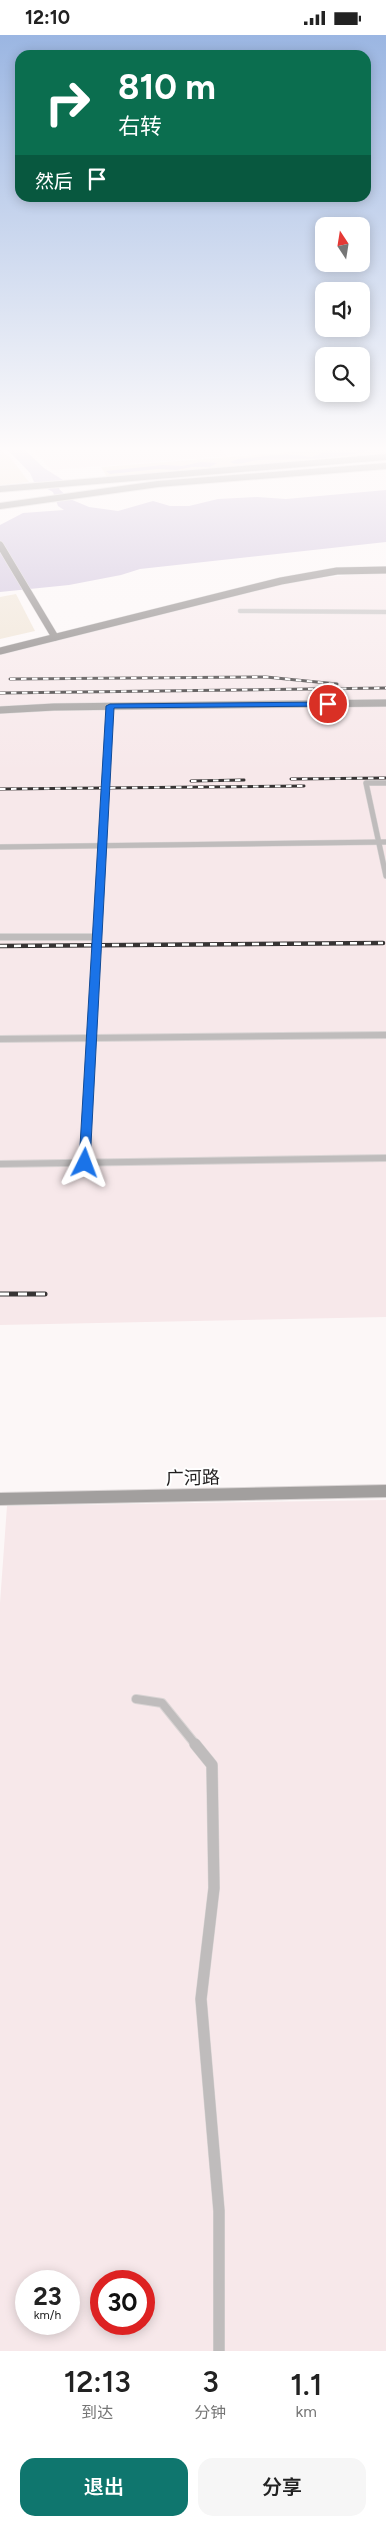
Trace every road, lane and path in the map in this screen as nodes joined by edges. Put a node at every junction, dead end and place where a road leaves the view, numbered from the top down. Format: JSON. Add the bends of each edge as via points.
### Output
{"nodes":[{"id":1,"x":8,"y":558,"type":"edge"},
{"id":2,"x":386,"y":568,"type":"edge"},
{"id":3,"x":240,"y":611,"type":"dead end"},
{"id":4,"x":386,"y":612,"type":"edge"},
{"id":5,"x":53,"y":635,"type":"junction"},
{"id":6,"x":0,"y":643,"type":"edge"},
{"id":7,"x":0,"y":651,"type":"edge"},
{"id":8,"x":386,"y":703,"type":"edge"},
{"id":9,"x":110,"y":706,"type":"junction"},
{"id":10,"x":0,"y":710,"type":"edge"},
{"id":11,"x":386,"y":783,"type":"edge"},
{"id":12,"x":379,"y":842,"type":"junction"},
{"id":13,"x":386,"y":842,"type":"edge"},
{"id":14,"x":103,"y":845,"type":"junction"},
{"id":15,"x":0,"y":847,"type":"edge"},
{"id":16,"x":386,"y":876,"type":"edge"},
{"id":17,"x":0,"y":937,"type":"edge"},
{"id":18,"x":97,"y":937,"type":"junction"},
{"id":19,"x":386,"y":1035,"type":"edge"},
{"id":20,"x":92,"y":1038,"type":"junction"},
{"id":21,"x":0,"y":1039,"type":"edge"},
{"id":22,"x":386,"y":1158,"type":"edge"},
{"id":23,"x":85,"y":1163,"type":"junction"},
{"id":24,"x":0,"y":1164,"type":"edge"},
{"id":25,"x":386,"y":1491,"type":"edge"},
{"id":26,"x":0,"y":1499,"type":"edge"},
{"id":27,"x":136,"y":1699,"type":"dead end"},
{"id":28,"x":219,"y":2351,"type":"edge"}],
"edges":[{"from":1,"to":5,"type":"highway"},
{"from":2,"to":5,"type":"highway","via":[[337,571],[281,581]]},
{"from":3,"to":4,"type":"street"},
{"from":5,"to":6,"type":"highway"},
{"from":5,"to":7,"type":"highway"},
{"from":8,"to":9,"type":"street"},
{"from":9,"to":10,"type":"street"},
{"from":9,"to":14,"type":"street"},
{"from":11,"to":12,"type":"street","via":[[366,783]]},
{"from":12,"to":13,"type":"street"},
{"from":12,"to":14,"type":"street"},
{"from":12,"to":16,"type":"street"},
{"from":14,"to":15,"type":"street"},
{"from":14,"to":18,"type":"street"},
{"from":17,"to":18,"type":"street"},
{"from":18,"to":20,"type":"street"},
{"from":19,"to":20,"type":"street"},
{"from":20,"to":21,"type":"street"},
{"from":20,"to":23,"type":"street"},
{"from":22,"to":23,"type":"street"},
{"from":23,"to":24,"type":"street"},
{"from":25,"to":26,"type":"street","name":"广河路"},
{"from":27,"to":28,"type":"street","via":[[162,1703],[212,1765],[214,1888],[201,1999],[218,2211]]}]}
